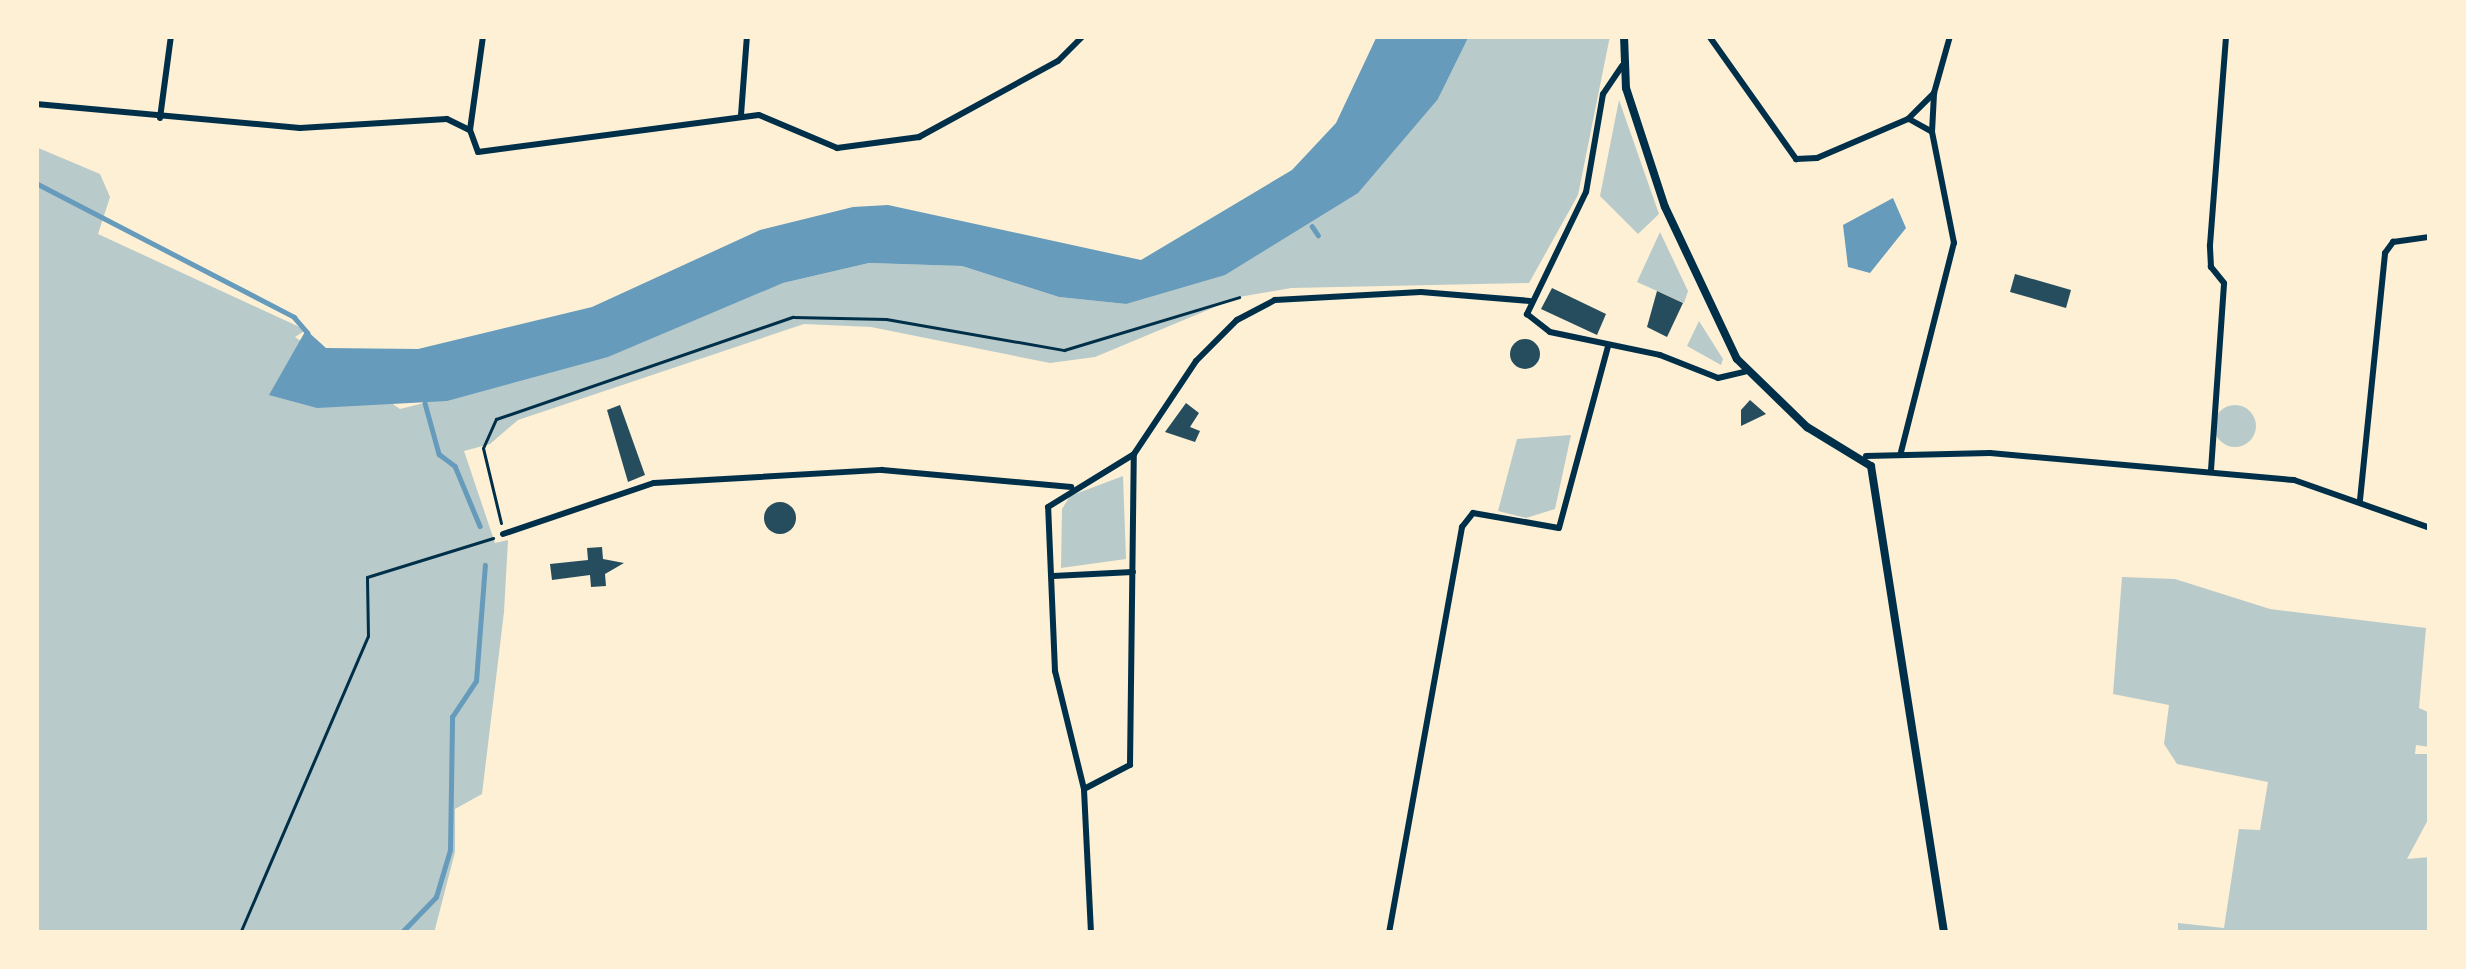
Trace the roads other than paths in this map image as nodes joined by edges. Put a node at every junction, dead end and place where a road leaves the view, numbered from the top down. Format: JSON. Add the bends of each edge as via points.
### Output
{"nodes":[{"id":1,"x":171,"y":36,"type":"edge"},
{"id":2,"x":483,"y":36,"type":"edge"},
{"id":3,"x":746,"y":36,"type":"edge"},
{"id":4,"x":1083,"y":36,"type":"edge"},
{"id":5,"x":1624,"y":36,"type":"edge"},
{"id":6,"x":1709,"y":36,"type":"edge"},
{"id":7,"x":1950,"y":36,"type":"edge"},
{"id":8,"x":2226,"y":36,"type":"edge"},
{"id":9,"x":1622,"y":66,"type":"junction"},
{"id":10,"x":1934,"y":93,"type":"junction"},
{"id":11,"x":36,"y":104,"type":"edge"},
{"id":12,"x":741,"y":115,"type":"junction"},
{"id":13,"x":160,"y":118,"type":"junction"},
{"id":14,"x":1908,"y":119,"type":"junction"},
{"id":15,"x":470,"y":130,"type":"junction"},
{"id":16,"x":1932,"y":132,"type":"junction"},
{"id":17,"x":2430,"y":237,"type":"edge"},
{"id":18,"x":1530,"y":301,"type":"junction"},
{"id":19,"x":1608,"y":346,"type":"junction"},
{"id":20,"x":1745,"y":372,"type":"junction"},
{"id":21,"x":1901,"y":452,"type":"junction"},
{"id":22,"x":1134,"y":454,"type":"junction"},
{"id":23,"x":1866,"y":456,"type":"junction"},
{"id":24,"x":2211,"y":470,"type":"junction"},
{"id":25,"x":1071,"y":487,"type":"junction"},
{"id":26,"x":2360,"y":500,"type":"junction"},
{"id":27,"x":2430,"y":528,"type":"edge"},
{"id":28,"x":502,"y":530,"type":"road end"},
{"id":29,"x":1133,"y":572,"type":"junction"},
{"id":30,"x":1053,"y":576,"type":"junction"},
{"id":31,"x":1084,"y":789,"type":"junction"},
{"id":32,"x":1090,"y":933,"type":"edge"},
{"id":33,"x":1389,"y":933,"type":"edge"},
{"id":34,"x":1944,"y":933,"type":"edge"}],
"edges":[{"from":1,"to":13,"type":"street"},
{"from":2,"to":15,"type":"street"},
{"from":3,"to":12,"type":"street"},
{"from":4,"to":12,"type":"street","via":[[1058,61],[919,137],[837,148],[778,120]]},
{"from":5,"to":9,"type":"street"},
{"from":6,"to":14,"type":"street","via":[[1796,159],[1817,158]]},
{"from":7,"to":10,"type":"street"},
{"from":8,"to":24,"type":"street","via":[[2210,245],[2211,268],[2224,283]]},
{"from":9,"to":18,"type":"street","via":[[1603,94],[1586,192]]},
{"from":9,"to":20,"type":"street","via":[[1665,207]]},
{"from":10,"to":14,"type":"street"},
{"from":10,"to":16,"type":"street"},
{"from":11,"to":13,"type":"street"},
{"from":12,"to":15,"type":"street","via":[[478,152]]},
{"from":13,"to":15,"type":"street","via":[[300,128],[447,119]]},
{"from":14,"to":16,"type":"street"},
{"from":16,"to":21,"type":"street","via":[[1954,243]]},
{"from":17,"to":26,"type":"street","via":[[2393,242],[2386,253]]},
{"from":18,"to":19,"type":"street","via":[[1535,325]]},
{"from":18,"to":22,"type":"street","via":[[1421,292],[1275,300],[1237,320],[1196,361]]},
{"from":19,"to":20,"type":"street","via":[[1718,378]]},
{"from":19,"to":33,"type":"street","via":[[1559,529],[1473,513],[1462,526]]},
{"from":20,"to":23,"type":"street","via":[[1807,427]]},
{"from":21,"to":23,"type":"street"},
{"from":21,"to":24,"type":"street"},
{"from":22,"to":25,"type":"street"},
{"from":22,"to":29,"type":"street"},
{"from":23,"to":34,"type":"street","via":[[1881,508]]},
{"from":24,"to":26,"type":"street","via":[[2294,480]]},
{"from":25,"to":28,"type":"street","via":[[882,470],[654,483]]},
{"from":25,"to":30,"type":"street","via":[[1048,507]]},
{"from":26,"to":27,"type":"street"},
{"from":29,"to":30,"type":"street"},
{"from":29,"to":31,"type":"street","via":[[1130,765]]},
{"from":30,"to":31,"type":"street","via":[[1055,670]]},
{"from":31,"to":32,"type":"street"}]}
